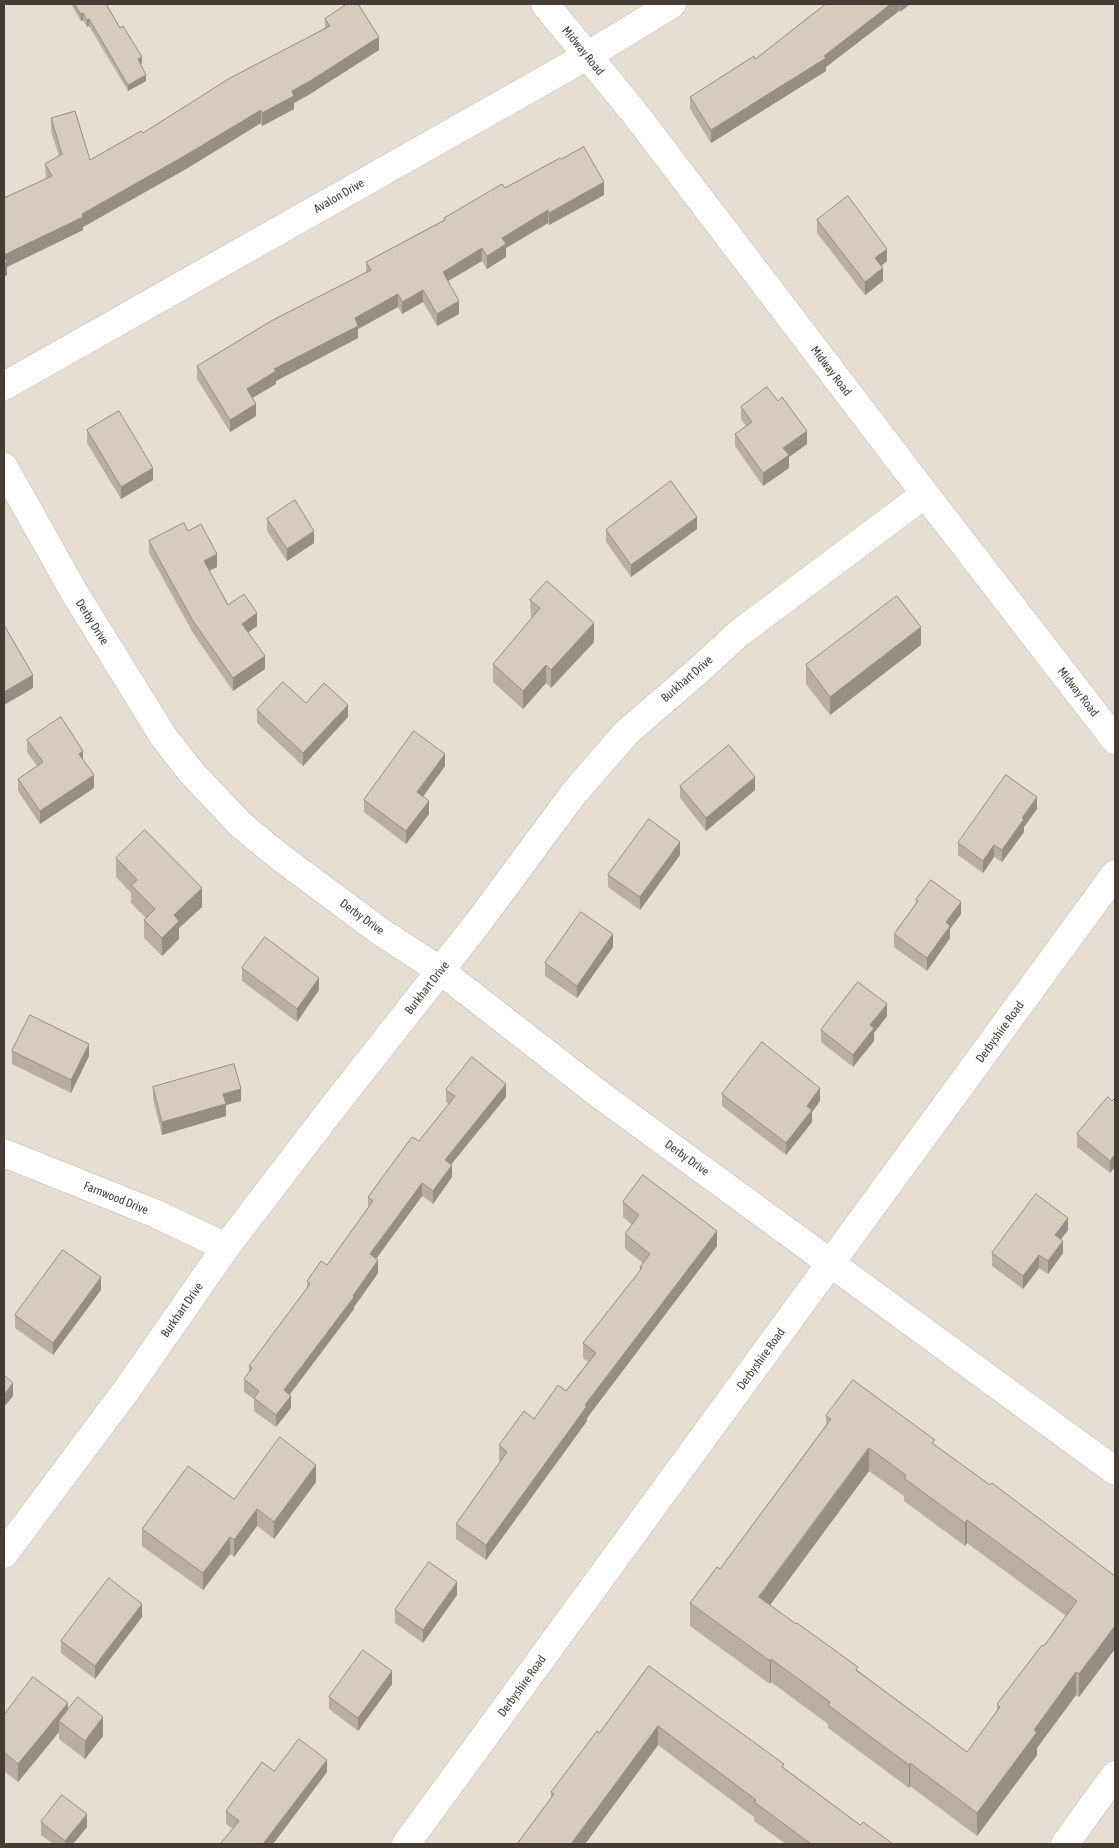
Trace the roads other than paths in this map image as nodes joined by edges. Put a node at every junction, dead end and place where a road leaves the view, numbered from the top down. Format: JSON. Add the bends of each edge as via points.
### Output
{"nodes":[{"id":1,"x":545,"y":4,"type":"edge"},
{"id":2,"x":672,"y":4,"type":"edge"},
{"id":3,"x":587,"y":56,"type":"junction"},
{"id":4,"x":4,"y":386,"type":"edge"},
{"id":5,"x":4,"y":467,"type":"edge"},
{"id":6,"x":925,"y":494,"type":"junction"},
{"id":7,"x":1115,"y":740,"type":"edge"},
{"id":8,"x":1115,"y":874,"type":"edge"},
{"id":9,"x":441,"y":971,"type":"junction"},
{"id":10,"x":4,"y":1153,"type":"edge"},
{"id":11,"x":226,"y":1247,"type":"junction"},
{"id":12,"x":831,"y":1263,"type":"junction"},
{"id":13,"x":1115,"y":1471,"type":"edge"},
{"id":14,"x":4,"y":1554,"type":"edge"},
{"id":15,"x":1115,"y":1775,"type":"edge"},
{"id":16,"x":406,"y":1844,"type":"edge"},
{"id":17,"x":1065,"y":1844,"type":"edge"}],
"edges":[{"from":1,"to":3,"type":"street","name":"Midway Road"},
{"from":2,"to":3,"type":"street","name":"Avalon Drive"},
{"from":3,"to":4,"type":"street","name":"Avalon Drive"},
{"from":3,"to":6,"type":"street","name":"Midway Road","via":[[633,111]]},
{"from":5,"to":9,"type":"street","name":"Derby Drive","via":[[74,592],[163,736],[191,772],[241,825],[280,857],[381,932]]},
{"from":6,"to":7,"type":"street","name":"Midway Road"},
{"from":6,"to":9,"type":"street","name":"Burkhart Drive","via":[[738,634],[627,732],[574,793]]},
{"from":8,"to":12,"type":"street","name":"Derbyshire Road"},
{"from":9,"to":11,"type":"street","name":"Burkhart Drive"},
{"from":9,"to":12,"type":"street","name":"Derby Drive","via":[[599,1094]]},
{"from":10,"to":11,"type":"street","name":"Farnwood Drive"},
{"from":11,"to":14,"type":"street","name":"Burkhart Drive","via":[[128,1388]]},
{"from":12,"to":13,"type":"street","name":"Derby Drive"},
{"from":12,"to":16,"type":"street","name":"Derbyshire Road"},
{"from":15,"to":17,"type":"street"}]}
